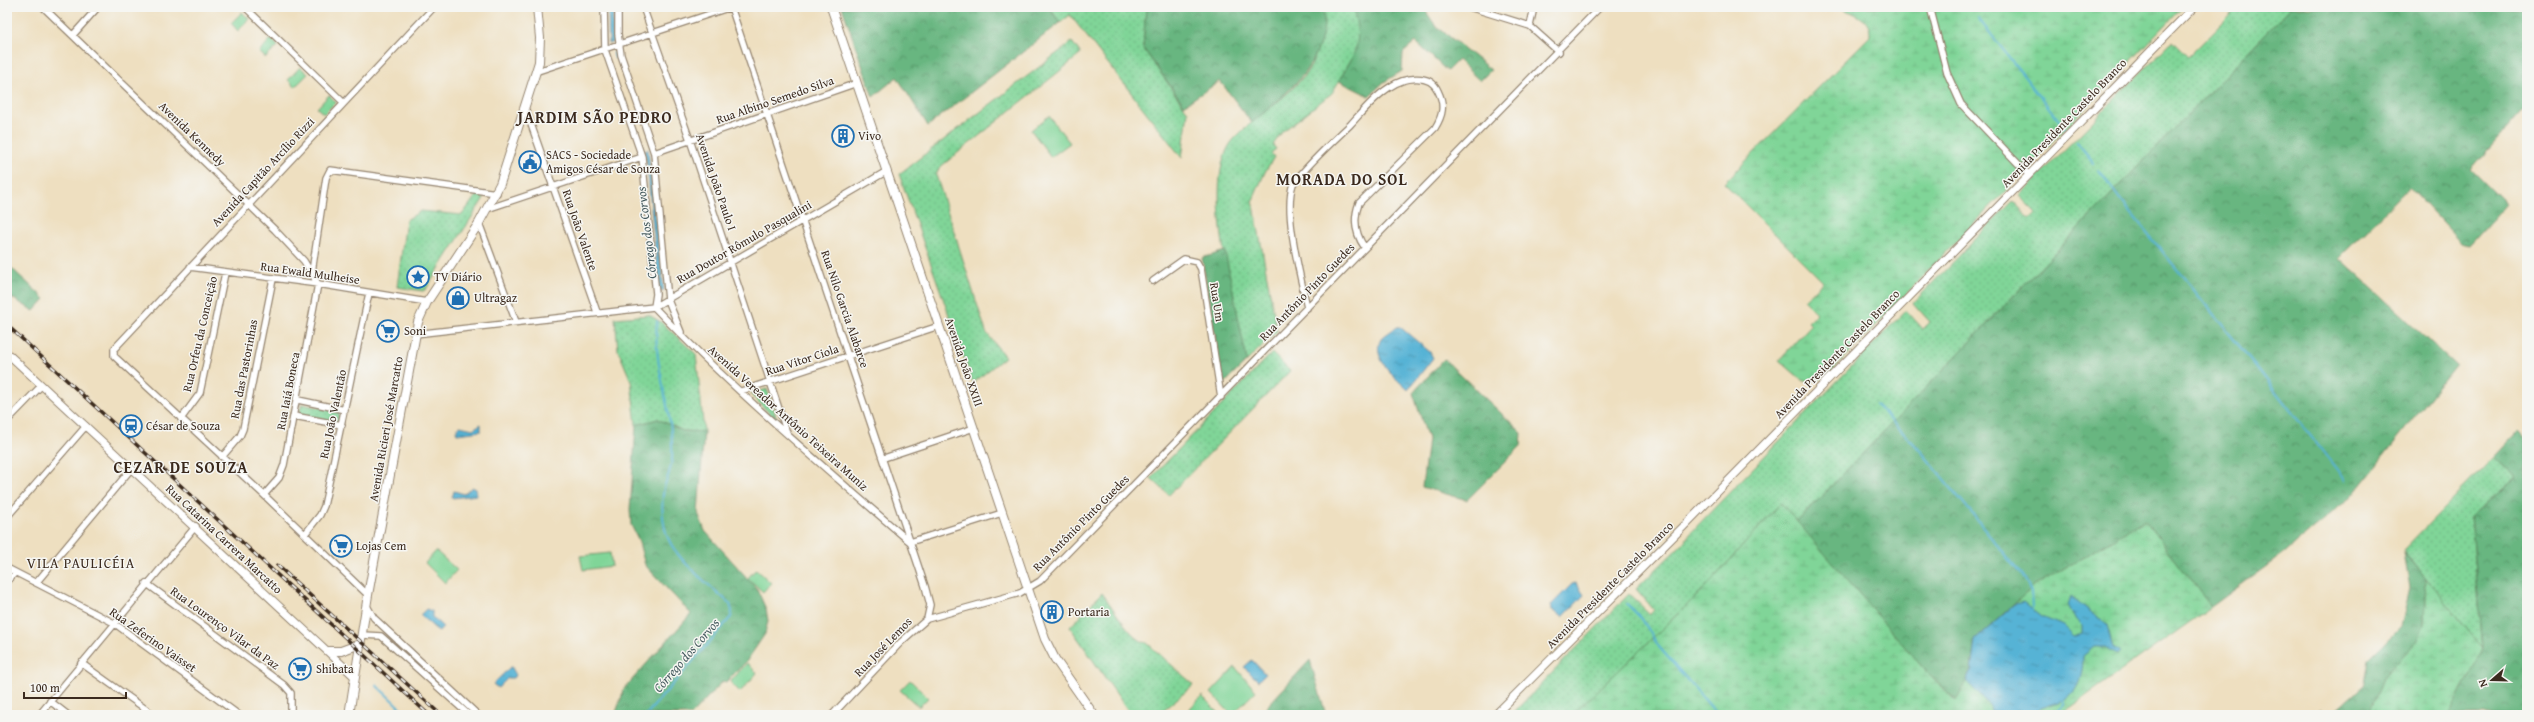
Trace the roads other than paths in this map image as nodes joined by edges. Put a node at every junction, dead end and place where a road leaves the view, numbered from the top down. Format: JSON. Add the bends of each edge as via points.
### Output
{"nodes":[{"id":1,"x":43,"y":7,"type":"edge"},
{"id":2,"x":98,"y":7,"type":"edge"},
{"id":3,"x":244,"y":7,"type":"edge"},
{"id":4,"x":434,"y":7,"type":"edge"},
{"id":5,"x":537,"y":7,"type":"edge"},
{"id":6,"x":604,"y":7,"type":"edge"},
{"id":7,"x":618,"y":7,"type":"edge"},
{"id":8,"x":643,"y":7,"type":"edge"},
{"id":9,"x":731,"y":7,"type":"edge"},
{"id":10,"x":831,"y":7,"type":"edge"},
{"id":11,"x":1469,"y":7,"type":"edge"},
{"id":12,"x":1534,"y":7,"type":"edge"},
{"id":13,"x":1600,"y":7,"type":"edge"},
{"id":14,"x":1930,"y":7,"type":"edge"},
{"id":15,"x":2194,"y":7,"type":"edge"},
{"id":16,"x":1478,"y":9,"type":"edge"},
{"id":17,"x":1530,"y":26,"type":"junction"},
{"id":18,"x":73,"y":35,"type":"junction"},
{"id":19,"x":653,"y":35,"type":"junction"},
{"id":20,"x":619,"y":45,"type":"junction"},
{"id":21,"x":606,"y":50,"type":"junction"},
{"id":22,"x":1559,"y":52,"type":"junction"},
{"id":23,"x":538,"y":71,"type":"junction"},
{"id":24,"x":857,"y":83,"type":"junction"},
{"id":25,"x":343,"y":102,"type":"junction"},
{"id":26,"x":526,"y":110,"type":"junction"},
{"id":27,"x":768,"y":115,"type":"junction"},
{"id":28,"x":690,"y":140,"type":"junction"},
{"id":29,"x":654,"y":153,"type":"junction"},
{"id":30,"x":642,"y":157,"type":"junction"},
{"id":31,"x":886,"y":171,"type":"junction"},
{"id":32,"x":2028,"y":175,"type":"junction"},
{"id":33,"x":553,"y":186,"type":"junction"},
{"id":34,"x":497,"y":192,"type":"junction"},
{"id":35,"x":248,"y":204,"type":"junction"},
{"id":36,"x":487,"y":209,"type":"junction"},
{"id":37,"x":803,"y":221,"type":"junction"},
{"id":38,"x":479,"y":223,"type":"junction"},
{"id":39,"x":1365,"y":248,"type":"junction"},
{"id":40,"x":731,"y":263,"type":"junction"},
{"id":41,"x":190,"y":267,"type":"junction"},
{"id":42,"x":225,"y":272,"type":"junction"},
{"id":43,"x":312,"y":272,"type":"junction"},
{"id":44,"x":273,"y":279,"type":"junction"},
{"id":45,"x":1153,"y":281,"type":"dead end"},
{"id":46,"x":318,"y":284,"type":"junction"},
{"id":47,"x":369,"y":293,"type":"junction"},
{"id":48,"x":668,"y":300,"type":"junction"},
{"id":49,"x":427,"y":302,"type":"junction"},
{"id":50,"x":654,"y":307,"type":"junction"},
{"id":51,"x":1307,"y":308,"type":"junction"},
{"id":52,"x":597,"y":312,"type":"junction"},
{"id":53,"x":516,"y":322,"type":"junction"},
{"id":54,"x":939,"y":326,"type":"junction"},
{"id":55,"x":415,"y":334,"type":"junction"},
{"id":56,"x":685,"y":339,"type":"junction"},
{"id":57,"x":7,"y":353,"type":"edge"},
{"id":58,"x":849,"y":356,"type":"junction"},
{"id":59,"x":771,"y":382,"type":"junction"},
{"id":60,"x":42,"y":386,"type":"junction"},
{"id":61,"x":741,"y":391,"type":"junction"},
{"id":62,"x":1220,"y":397,"type":"junction"},
{"id":63,"x":298,"y":400,"type":"junction"},
{"id":64,"x":345,"y":410,"type":"junction"},
{"id":65,"x":294,"y":416,"type":"junction"},
{"id":66,"x":181,"y":418,"type":"junction"},
{"id":67,"x":7,"y":421,"type":"edge"},
{"id":68,"x":342,"y":425,"type":"junction"},
{"id":69,"x":86,"y":426,"type":"junction"},
{"id":70,"x":974,"y":428,"type":"junction"},
{"id":71,"x":787,"y":434,"type":"junction"},
{"id":72,"x":222,"y":457,"type":"junction"},
{"id":73,"x":884,"y":458,"type":"junction"},
{"id":74,"x":132,"y":468,"type":"junction"},
{"id":75,"x":264,"y":495,"type":"junction"},
{"id":76,"x":1002,"y":513,"type":"junction"},
{"id":77,"x":7,"y":517,"type":"edge"},
{"id":78,"x":196,"y":526,"type":"junction"},
{"id":79,"x":305,"y":534,"type":"junction"},
{"id":80,"x":910,"y":542,"type":"junction"},
{"id":81,"x":7,"y":568,"type":"edge"},
{"id":82,"x":15,"y":573,"type":"junction"},
{"id":83,"x":7,"y":581,"type":"edge"},
{"id":84,"x":36,"y":583,"type":"junction"},
{"id":85,"x":146,"y":584,"type":"junction"},
{"id":86,"x":1028,"y":589,"type":"junction"},
{"id":87,"x":368,"y":596,"type":"junction"},
{"id":88,"x":367,"y":605,"type":"junction"},
{"id":89,"x":926,"y":619,"type":"junction"},
{"id":90,"x":114,"y":623,"type":"junction"},
{"id":91,"x":362,"y":635,"type":"junction"},
{"id":92,"x":360,"y":644,"type":"junction"},
{"id":93,"x":329,"y":651,"type":"junction"},
{"id":94,"x":81,"y":663,"type":"junction"},
{"id":95,"x":355,"y":677,"type":"junction"},
{"id":96,"x":50,"y":701,"type":"junction"},
{"id":97,"x":39,"y":715,"type":"edge"},
{"id":98,"x":68,"y":715,"type":"edge"},
{"id":99,"x":154,"y":715,"type":"edge"},
{"id":100,"x":239,"y":715,"type":"edge"},
{"id":101,"x":291,"y":715,"type":"edge"},
{"id":102,"x":349,"y":715,"type":"edge"},
{"id":103,"x":469,"y":715,"type":"edge"},
{"id":104,"x":478,"y":715,"type":"edge"},
{"id":105,"x":832,"y":715,"type":"edge"},
{"id":106,"x":1094,"y":715,"type":"edge"},
{"id":107,"x":1495,"y":715,"type":"edge"}],
"edges":[{"from":1,"to":18,"type":"street","name":"Avenida Kennedy"},
{"from":2,"to":18,"type":"street"},
{"from":3,"to":25,"type":"street"},
{"from":4,"to":25,"type":"street","name":"Avenida Capitão Arcílio Rizzi"},
{"from":5,"to":23,"type":"main road","name":"Avenida Ricieri José Marcatto","via":[[541,52]]},
{"from":6,"to":21,"type":"street"},
{"from":7,"to":20,"type":"street"},
{"from":8,"to":19,"type":"street","name":"Avenida João Paulo I"},
{"from":9,"to":19,"type":"street"},
{"from":9,"to":27,"type":"street","name":"Rua Nilo Garcia Alabarce"},
{"from":10,"to":24,"type":"main road","name":"Avenida João XXIII"},
{"from":11,"to":16,"type":"street"},
{"from":12,"to":17,"type":"street"},
{"from":13,"to":22,"type":"street","name":"Rua Antônio Pinto Guedes"},
{"from":14,"to":32,"type":"street","via":[[1947,73],[1960,104]]},
{"from":15,"to":32,"type":"street","name":"Avenida Presidente Castelo Branco"},
{"from":16,"to":17,"type":"street"},
{"from":17,"to":22,"type":"street"},
{"from":18,"to":35,"type":"street","name":"Avenida Kennedy"},
{"from":19,"to":20,"type":"street"},
{"from":19,"to":28,"type":"street","name":"Avenida João Paulo I"},
{"from":20,"to":21,"type":"street"},
{"from":20,"to":29,"type":"street"},
{"from":21,"to":23,"type":"street"},
{"from":21,"to":30,"type":"street"},
{"from":22,"to":39,"type":"street","name":"Rua Antônio Pinto Guedes"},
{"from":23,"to":26,"type":"main road","name":"Avenida Ricieri José Marcatto"},
{"from":24,"to":27,"type":"street","name":"Rua Albino Semedo Silva"},
{"from":24,"to":31,"type":"main road","name":"Avenida João XXIII"},
{"from":25,"to":35,"type":"street","name":"Avenida Capitão Arcílio Rizzi"},
{"from":26,"to":33,"type":"street","name":"Rua João Valente"},
{"from":26,"to":34,"type":"main road","name":"Avenida Ricieri José Marcatto"},
{"from":27,"to":28,"type":"street","name":"Rua Albino Semedo Silva"},
{"from":27,"to":37,"type":"street","name":"Rua Nilo Garcia Alabarce"},
{"from":28,"to":29,"type":"street","name":"Rua Albino Semedo Silva"},
{"from":28,"to":40,"type":"street","name":"Avenida João Paulo I"},
{"from":29,"to":48,"type":"street"},
{"from":30,"to":33,"type":"street"},
{"from":30,"to":50,"type":"street","via":[[656,294]]},
{"from":31,"to":37,"type":"street","name":"Rua Doutor Rômulo Pasqualini"},
{"from":31,"to":54,"type":"main road","name":"Avenida João XXIII"},
{"from":32,"to":107,"type":"street","name":"Avenida Presidente Castelo Branco","via":[[1683,528]]},
{"from":33,"to":36,"type":"street"},
{"from":33,"to":52,"type":"street","name":"Rua João Valente"},
{"from":34,"to":36,"type":"main road","name":"Avenida Ricieri José Marcatto"},
{"from":34,"to":43,"type":"street","via":[[330,170],[326,178]]},
{"from":35,"to":41,"type":"street","name":"Avenida Capitão Arcílio Rizzi"},
{"from":35,"to":43,"type":"street","name":"Avenida Kennedy"},
{"from":36,"to":38,"type":"main road","name":"Avenida Ricieri José Marcatto"},
{"from":37,"to":40,"type":"street","name":"Rua Doutor Rômulo Pasqualini"},
{"from":37,"to":58,"type":"street","name":"Rua Nilo Garcia Alabarce"},
{"from":38,"to":49,"type":"main road","name":"Avenida Ricieri José Marcatto"},
{"from":38,"to":53,"type":"street"},
{"from":39,"to":51,"type":"street","name":"Rua Antônio Pinto Guedes"},
{"from":39,"to":51,"type":"street","via":[[1356,225],[1359,203],[1435,128],[1441,118],[1442,99],[1437,88],[1421,78],[1400,81],[1381,93],[1293,184],[1290,193],[1290,215]]},
{"from":40,"to":48,"type":"street","name":"Rua Doutor Rômulo Pasqualini"},
{"from":40,"to":59,"type":"street","name":"Avenida João Paulo I"},
{"from":41,"to":42,"type":"street","name":"Rua Ewald Mulheise"},
{"from":41,"to":66,"type":"street","name":"Avenida Capitão Arcílio Rizzi","via":[[114,349],[114,356]]},
{"from":42,"to":44,"type":"street","name":"Rua Ewald Mulheise"},
{"from":42,"to":66,"type":"street","name":"Rua Orfeu da Conceição","via":[[199,397]]},
{"from":43,"to":46,"type":"street","name":"Avenida Kennedy"},
{"from":44,"to":46,"type":"street","name":"Rua Ewald Mulheise"},
{"from":44,"to":72,"type":"street","name":"Rua das Pastorinhas","via":[[243,429]]},
{"from":45,"to":62,"type":"street","name":"Rua Um","via":[[1184,259],[1197,262],[1201,269]]},
{"from":46,"to":47,"type":"street","name":"Rua Ewald Mulheise"},
{"from":46,"to":63,"type":"street","name":"Rua Iaiá Boneca"},
{"from":47,"to":49,"type":"street","name":"Rua Ewald Mulheise"},
{"from":47,"to":64,"type":"street","name":"Rua João Valentão"},
{"from":48,"to":50,"type":"street","name":"Rua Doutor Rômulo Pasqualini"},
{"from":48,"to":56,"type":"street","via":[[675,322]]},
{"from":49,"to":55,"type":"main road","name":"Avenida Ricieri José Marcatto"},
{"from":50,"to":52,"type":"street","name":"Rua Doutor Rômulo Pasqualini"},
{"from":50,"to":56,"type":"street","name":"Avenida Vereador Antônio Teixeira Muniz"},
{"from":51,"to":62,"type":"street","name":"Rua Antônio Pinto Guedes"},
{"from":52,"to":53,"type":"street","name":"Rua Doutor Rômulo Pasqualini"},
{"from":53,"to":55,"type":"street","name":"Rua Doutor Rômulo Pasqualini"},
{"from":54,"to":58,"type":"street","name":"Rua Vitor Ciola"},
{"from":54,"to":70,"type":"main road","name":"Avenida João XXIII"},
{"from":55,"to":87,"type":"main road","name":"Avenida Ricieri José Marcatto"},
{"from":56,"to":61,"type":"street","name":"Avenida Vereador Antônio Teixeira Muniz"},
{"from":57,"to":60,"type":"street","name":"Rua Catarina Carrera Marcatto"},
{"from":58,"to":59,"type":"street","name":"Rua Vitor Ciola"},
{"from":58,"to":73,"type":"street","name":"Rua Nilo Garcia Alabarce"},
{"from":59,"to":61,"type":"street","name":"Rua Vitor Ciola"},
{"from":59,"to":71,"type":"street","name":"Avenida João Paulo I"},
{"from":60,"to":67,"type":"street"},
{"from":60,"to":69,"type":"street","name":"Rua Catarina Carrera Marcatto"},
{"from":61,"to":71,"type":"street","name":"Avenida Vereador Antônio Teixeira Muniz"},
{"from":62,"to":86,"type":"street","name":"Rua Antônio Pinto Guedes","via":[[1046,575]]},
{"from":63,"to":64,"type":"street"},
{"from":63,"to":65,"type":"street","name":"Rua Iaiá Boneca"},
{"from":64,"to":68,"type":"street","name":"Rua João Valentão"},
{"from":65,"to":68,"type":"street"},
{"from":65,"to":75,"type":"street","name":"Rua Iaiá Boneca","via":[[282,472]]},
{"from":66,"to":72,"type":"street"},
{"from":68,"to":79,"type":"street","name":"Rua João Valentão","via":[[324,506]]},
{"from":69,"to":74,"type":"street","name":"Rua Catarina Carrera Marcatto"},
{"from":69,"to":77,"type":"street"},
{"from":70,"to":73,"type":"street"},
{"from":70,"to":76,"type":"main road","name":"Avenida João XXIII"},
{"from":71,"to":80,"type":"street","name":"Avenida Vereador Antônio Teixeira Muniz"},
{"from":72,"to":75,"type":"street"},
{"from":73,"to":80,"type":"street","name":"Rua Nilo Garcia Alabarce"},
{"from":74,"to":78,"type":"street","name":"Rua Catarina Carrera Marcatto"},
{"from":74,"to":84,"type":"street"},
{"from":75,"to":79,"type":"street"},
{"from":76,"to":80,"type":"street"},
{"from":76,"to":86,"type":"main road","name":"Avenida João XXIII"},
{"from":78,"to":85,"type":"street"},
{"from":78,"to":93,"type":"street","name":"Rua Catarina Carrera Marcatto"},
{"from":79,"to":87,"type":"street"},
{"from":80,"to":89,"type":"street","name":"Rua Nilo Garcia Alabarce","via":[[929,598],[929,613]]},
{"from":81,"to":82,"type":"street","name":"Rua Zeferino Vaisset"},
{"from":82,"to":83,"type":"street"},
{"from":82,"to":84,"type":"street","name":"Rua Zeferino Vaisset"},
{"from":84,"to":90,"type":"street","name":"Rua Zeferino Vaisset"},
{"from":85,"to":90,"type":"street"},
{"from":85,"to":101,"type":"street","name":"Rua Lourenço Vilar da Paz","via":[[284,685],[291,693]]},
{"from":86,"to":89,"type":"street","name":"Rua José Lemos"},
{"from":86,"to":106,"type":"main road","name":"Avenida João XXIII","via":[[1049,648]]},
{"from":87,"to":88,"type":"main road","name":"Avenida Ricieri José Marcatto"},
{"from":87,"to":91,"type":"main road","name":"Avenida Ricieri José Marcatto","via":[[361,617]]},
{"from":88,"to":91,"type":"main road","name":"Avenida Ricieri José Marcatto"},
{"from":88,"to":104,"type":"street","via":[[374,618]]},
{"from":89,"to":105,"type":"street","name":"Rua José Lemos","via":[[900,642]]},
{"from":90,"to":94,"type":"street"},
{"from":90,"to":100,"type":"street","name":"Rua Zeferino Vaisset"},
{"from":91,"to":92,"type":"main road","name":"Avenida Ricieri José Marcatto"},
{"from":91,"to":103,"type":"street","via":[[381,636]]},
{"from":92,"to":93,"type":"main road","via":[[341,651]]},
{"from":92,"to":95,"type":"main road","name":"Avenida Ricieri José Marcatto"},
{"from":93,"to":95,"type":"street","name":"Rua Catarina Carrera Marcatto"},
{"from":94,"to":96,"type":"street"},
{"from":94,"to":99,"type":"street"},
{"from":95,"to":102,"type":"main road","name":"Avenida Ricieri José Marcatto"},
{"from":96,"to":97,"type":"street"},
{"from":96,"to":98,"type":"street"}]}
